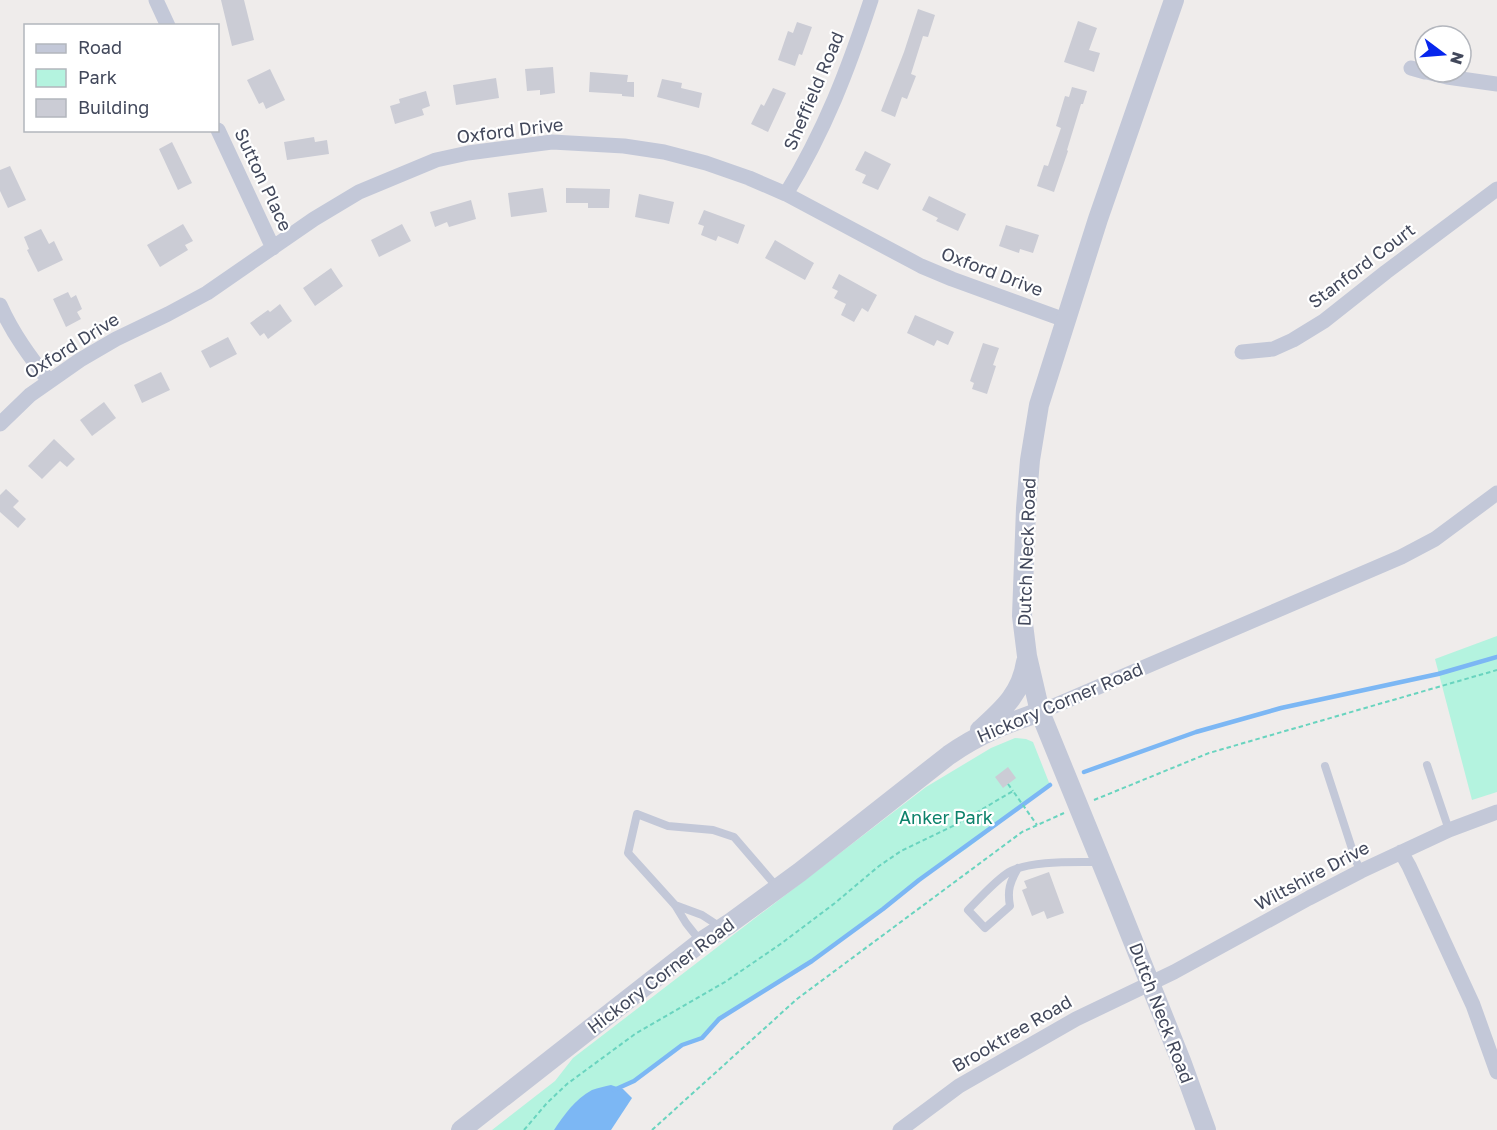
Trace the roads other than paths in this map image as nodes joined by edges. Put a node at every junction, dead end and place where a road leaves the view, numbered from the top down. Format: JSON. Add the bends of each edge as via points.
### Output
{"nodes":[{"id":1,"x":156,"y":0,"type":"edge"},
{"id":2,"x":871,"y":0,"type":"edge"},
{"id":3,"x":1174,"y":0,"type":"edge"},
{"id":4,"x":167,"y":24,"type":"edge"},
{"id":5,"x":1473,"y":81,"type":"edge"},
{"id":6,"x":1497,"y":84,"type":"edge"},
{"id":7,"x":219,"y":132,"type":"edge"},
{"id":8,"x":1497,"y":189,"type":"edge"},
{"id":9,"x":786,"y":194,"type":"junction"},
{"id":10,"x":273,"y":248,"type":"junction"},
{"id":11,"x":0,"y":305,"type":"edge"},
{"id":12,"x":1065,"y":320,"type":"junction"},
{"id":13,"x":1242,"y":352,"type":"dead end"},
{"id":14,"x":49,"y":381,"type":"junction"},
{"id":15,"x":0,"y":424,"type":"edge"},
{"id":16,"x":1497,"y":493,"type":"edge"},
{"id":17,"x":1027,"y":656,"type":"junction"},
{"id":18,"x":1040,"y":711,"type":"junction"},
{"id":19,"x":967,"y":742,"type":"junction"},
{"id":20,"x":1427,"y":765,"type":"dead end"},
{"id":21,"x":1325,"y":766,"type":"dead end"},
{"id":22,"x":1497,"y":812,"type":"edge"},
{"id":23,"x":1449,"y":830,"type":"junction"},
{"id":24,"x":1401,"y":852,"type":"junction"},
{"id":25,"x":1101,"y":862,"type":"junction"},
{"id":26,"x":1018,"y":868,"type":"junction"},
{"id":27,"x":1361,"y":871,"type":"junction"},
{"id":28,"x":777,"y":888,"type":"junction"},
{"id":29,"x":675,"y":905,"type":"junction"},
{"id":30,"x":723,"y":928,"type":"junction"},
{"id":31,"x":701,"y":942,"type":"junction"},
{"id":32,"x":1149,"y":984,"type":"junction"},
{"id":33,"x":1497,"y":1072,"type":"edge"},
{"id":34,"x":460,"y":1130,"type":"edge"},
{"id":35,"x":900,"y":1130,"type":"edge"},
{"id":36,"x":1206,"y":1130,"type":"edge"}],
"edges":[{"from":1,"to":4,"type":"street"},
{"from":2,"to":9,"type":"street","name":"Sheffield Road","via":[[827,118]]},
{"from":3,"to":12,"type":"street","name":"Dutch Neck Road"},
{"from":5,"to":6,"type":"street"},
{"from":7,"to":10,"type":"street","name":"Sutton Place"},
{"from":8,"to":13,"type":"street","name":"Stanford Court","via":[[1323,321],[1273,349]]},
{"from":9,"to":10,"type":"street","name":"Oxford Drive","via":[[706,163],[664,152],[552,142],[436,160],[359,192]]},
{"from":9,"to":12,"type":"street","name":"Oxford Drive","via":[[921,266]]},
{"from":10,"to":14,"type":"street","name":"Oxford Drive","via":[[207,293],[116,339]]},
{"from":11,"to":14,"type":"street","via":[[14,334]]},
{"from":12,"to":17,"type":"street","name":"Dutch Neck Road","via":[[1039,405],[1030,460],[1022,616]]},
{"from":14,"to":15,"type":"street","name":"Oxford Drive"},
{"from":16,"to":18,"type":"street","name":"Hickory Corner Road","via":[[1435,539],[1401,557]]},
{"from":17,"to":18,"type":"street","name":"Dutch Neck Road"},
{"from":17,"to":19,"type":"street","via":[[1025,671],[1011,700]]},
{"from":18,"to":19,"type":"street","name":"Hickory Corner Road"},
{"from":18,"to":25,"type":"street","name":"Dutch Neck Road"},
{"from":19,"to":28,"type":"street","name":"Hickory Corner Road"},
{"from":20,"to":23,"type":"lane"},
{"from":21,"to":27,"type":"lane"},
{"from":22,"to":23,"type":"street","name":"Wiltshire Drive"},
{"from":23,"to":24,"type":"street","name":"Wiltshire Drive"},
{"from":24,"to":27,"type":"street","name":"Wiltshire Drive"},
{"from":24,"to":33,"type":"street","via":[[1470,998]]},
{"from":25,"to":26,"type":"lane","via":[[1058,862]]},
{"from":25,"to":32,"type":"street","name":"Dutch Neck Road"},
{"from":26,"to":26,"type":"lane","via":[[1007,873],[968,910],[985,928],[1010,906],[1008,894]]},
{"from":27,"to":32,"type":"street","name":"Wiltshire Drive"},
{"from":28,"to":29,"type":"lane","via":[[734,837],[713,830],[668,826],[637,814],[628,853]]},
{"from":28,"to":30,"type":"street","name":"Hickory Corner Road"},
{"from":29,"to":30,"type":"lane"},
{"from":29,"to":31,"type":"lane"},
{"from":30,"to":31,"type":"street","name":"Hickory Corner Road"},
{"from":31,"to":34,"type":"street","name":"Hickory Corner Road"},
{"from":32,"to":35,"type":"street","name":"Brooktree Road","via":[[1076,1019],[959,1086]]},
{"from":32,"to":36,"type":"street","name":"Dutch Neck Road"}]}
